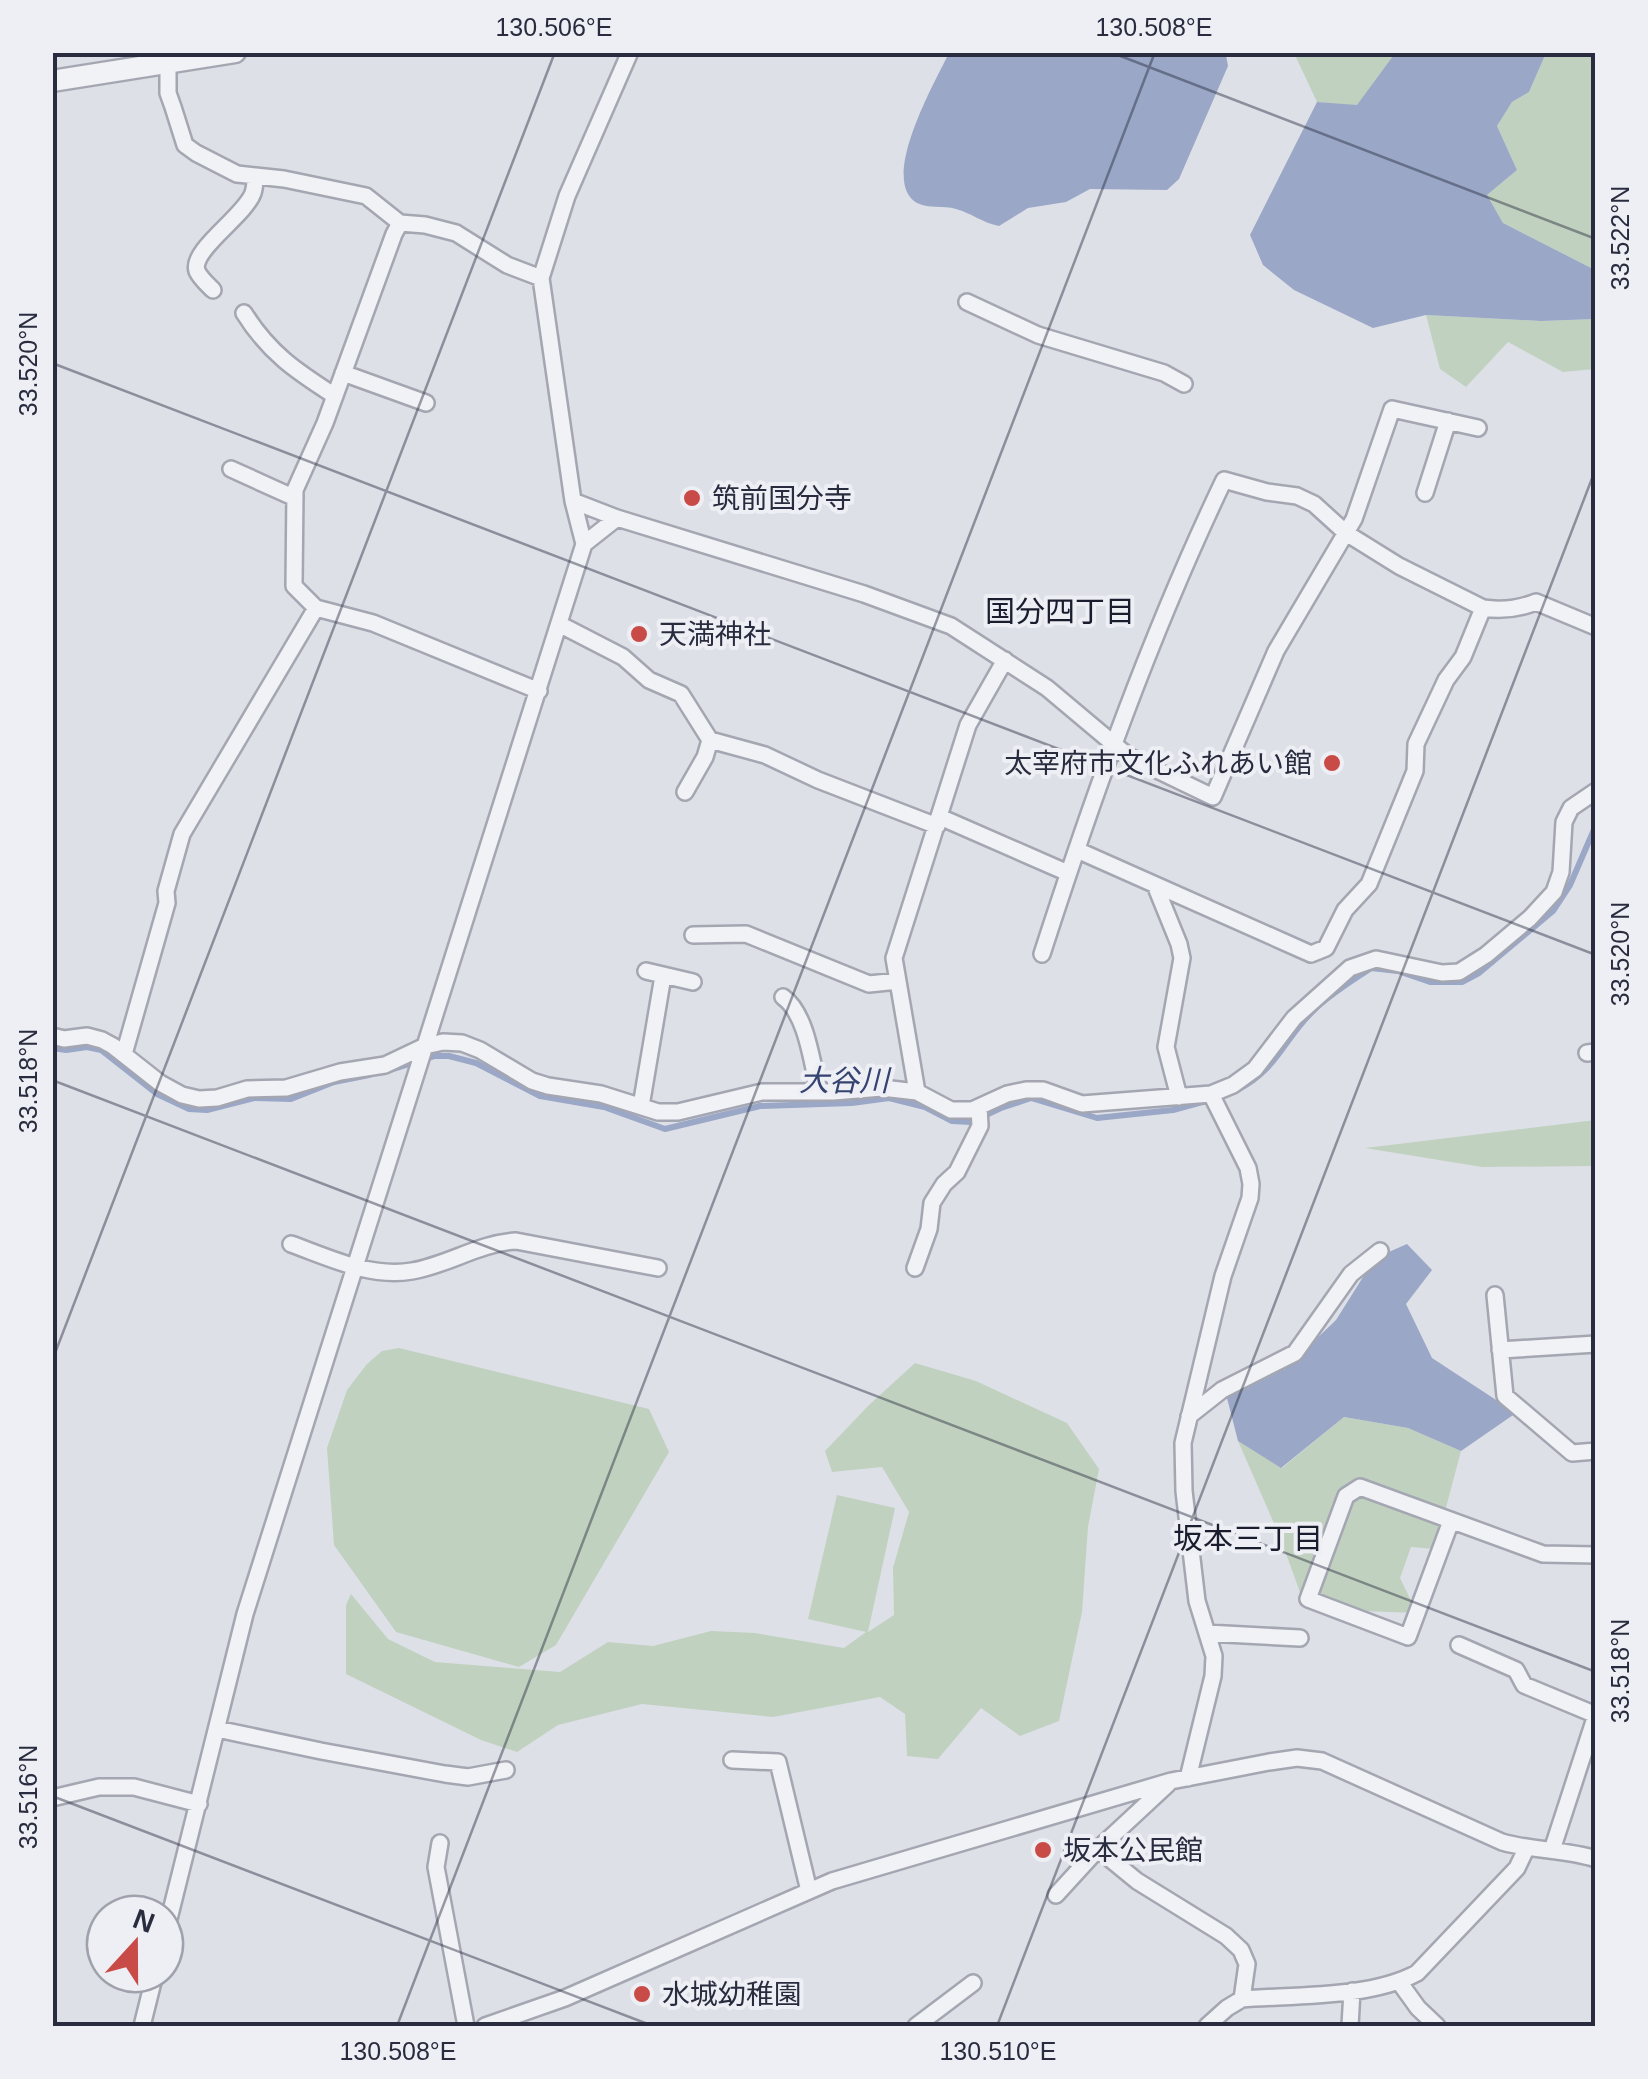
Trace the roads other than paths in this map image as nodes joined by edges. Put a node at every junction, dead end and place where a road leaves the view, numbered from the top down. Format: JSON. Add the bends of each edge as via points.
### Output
{"nodes":[{"id":1,"x":235,"y":52,"type":"edge"},
{"id":2,"x":630,"y":52,"type":"edge"},
{"id":3,"x":168,"y":64,"type":"junction"},
{"id":4,"x":52,"y":82,"type":"edge"},
{"id":5,"x":255,"y":177,"type":"junction"},
{"id":6,"x":400,"y":224,"type":"junction"},
{"id":7,"x":541,"y":278,"type":"junction"},
{"id":8,"x":213,"y":290,"type":"dead end"},
{"id":9,"x":967,"y":302,"type":"dead end"},
{"id":10,"x":244,"y":313,"type":"dead end"},
{"id":11,"x":343,"y":373,"type":"junction"},
{"id":12,"x":1184,"y":384,"type":"dead end"},
{"id":13,"x":335,"y":396,"type":"junction"},
{"id":14,"x":426,"y":403,"type":"dead end"},
{"id":15,"x":1448,"y":421,"type":"junction"},
{"id":16,"x":1478,"y":428,"type":"dead end"},
{"id":17,"x":231,"y":468,"type":"dead end"},
{"id":18,"x":1425,"y":493,"type":"dead end"},
{"id":19,"x":295,"y":498,"type":"junction"},
{"id":20,"x":572,"y":501,"type":"junction"},
{"id":21,"x":617,"y":518,"type":"junction"},
{"id":22,"x":1346,"y":534,"type":"junction"},
{"id":23,"x":584,"y":544,"type":"junction"},
{"id":24,"x":316,"y":608,"type":"junction"},
{"id":25,"x":1483,"y":608,"type":"junction"},
{"id":26,"x":559,"y":624,"type":"junction"},
{"id":27,"x":1596,"y":628,"type":"edge"},
{"id":28,"x":1005,"y":660,"type":"junction"},
{"id":29,"x":538,"y":691,"type":"junction"},
{"id":30,"x":710,"y":740,"type":"junction"},
{"id":31,"x":1114,"y":746,"type":"junction"},
{"id":32,"x":1596,"y":791,"type":"edge"},
{"id":33,"x":684,"y":792,"type":"dead end"},
{"id":34,"x":938,"y":821,"type":"junction"},
{"id":35,"x":1077,"y":850,"type":"junction"},
{"id":36,"x":1068,"y":873,"type":"junction"},
{"id":37,"x":1155,"y":885,"type":"junction"},
{"id":38,"x":693,"y":935,"type":"dead end"},
{"id":39,"x":1326,"y":948,"type":"junction"},
{"id":40,"x":1042,"y":954,"type":"dead end"},
{"id":41,"x":1350,"y":968,"type":"junction"},
{"id":42,"x":646,"y":971,"type":"dead end"},
{"id":43,"x":664,"y":976,"type":"junction"},
{"id":44,"x":693,"y":982,"type":"dead end"},
{"id":45,"x":898,"y":982,"type":"junction"},
{"id":46,"x":783,"y":997,"type":"dead end"},
{"id":47,"x":52,"y":1036,"type":"edge"},
{"id":48,"x":424,"y":1050,"type":"junction"},
{"id":49,"x":124,"y":1054,"type":"junction"},
{"id":50,"x":819,"y":1092,"type":"junction"},
{"id":51,"x":917,"y":1092,"type":"junction"},
{"id":52,"x":1212,"y":1094,"type":"junction"},
{"id":53,"x":1179,"y":1097,"type":"junction"},
{"id":54,"x":641,"y":1106,"type":"junction"},
{"id":55,"x":979,"y":1108,"type":"junction"},
{"id":56,"x":291,"y":1244,"type":"dead end"},
{"id":57,"x":1380,"y":1251,"type":"dead end"},
{"id":58,"x":355,"y":1267,"type":"junction"},
{"id":59,"x":658,"y":1268,"type":"dead end"},
{"id":60,"x":915,"y":1268,"type":"dead end"},
{"id":61,"x":1495,"y":1295,"type":"dead end"},
{"id":62,"x":1596,"y":1344,"type":"edge"},
{"id":63,"x":1500,"y":1350,"type":"junction"},
{"id":64,"x":1190,"y":1416,"type":"junction"},
{"id":65,"x":1596,"y":1452,"type":"edge"},
{"id":66,"x":1451,"y":1521,"type":"junction"},
{"id":67,"x":1596,"y":1555,"type":"edge"},
{"id":68,"x":1207,"y":1633,"type":"junction"},
{"id":69,"x":1300,"y":1638,"type":"dead end"},
{"id":70,"x":1459,"y":1644,"type":"dead end"},
{"id":71,"x":217,"y":1729,"type":"junction"},
{"id":72,"x":732,"y":1760,"type":"dead end"},
{"id":73,"x":506,"y":1770,"type":"dead end"},
{"id":74,"x":1188,"y":1778,"type":"junction"},
{"id":75,"x":1171,"y":1782,"type":"junction"},
{"id":76,"x":52,"y":1798,"type":"edge"},
{"id":77,"x":198,"y":1804,"type":"junction"},
{"id":78,"x":440,"y":1843,"type":"dead end"},
{"id":79,"x":1526,"y":1849,"type":"junction"},
{"id":80,"x":1098,"y":1850,"type":"junction"},
{"id":81,"x":1552,"y":1850,"type":"junction"},
{"id":82,"x":1596,"y":1858,"type":"edge"},
{"id":83,"x":809,"y":1890,"type":"junction"},
{"id":84,"x":176,"y":1894,"type":"edge"},
{"id":85,"x":1056,"y":1895,"type":"dead end"},
{"id":86,"x":1400,"y":1983,"type":"junction"},
{"id":87,"x":973,"y":1984,"type":"dead end"},
{"id":88,"x":1352,"y":1991,"type":"junction"},
{"id":89,"x":150,"y":1994,"type":"edge"},
{"id":90,"x":1242,"y":1999,"type":"junction"},
{"id":91,"x":142,"y":2026,"type":"edge"},
{"id":92,"x":466,"y":2026,"type":"edge"},
{"id":93,"x":485,"y":2026,"type":"edge"},
{"id":94,"x":916,"y":2026,"type":"edge"},
{"id":95,"x":1208,"y":2026,"type":"edge"},
{"id":96,"x":1350,"y":2026,"type":"edge"},
{"id":97,"x":1438,"y":2026,"type":"edge"}],
"edges":[{"from":1,"to":3,"type":"street"},
{"from":2,"to":7,"type":"street","via":[[567,196]]},
{"from":3,"to":4,"type":"street"},
{"from":3,"to":5,"type":"street","via":[[168,93],[185,145]]},
{"from":5,"to":6,"type":"street","via":[[366,196]]},
{"from":5,"to":8,"type":"street","via":[[251,198],[197,261]]},
{"from":6,"to":7,"type":"street","via":[[456,233]]},
{"from":6,"to":11,"type":"street"},
{"from":7,"to":20,"type":"street"},
{"from":9,"to":12,"type":"street","via":[[1038,335]]},
{"from":10,"to":13,"type":"street","via":[[274,353]]},
{"from":11,"to":13,"type":"street"},
{"from":11,"to":14,"type":"street"},
{"from":13,"to":19,"type":"street"},
{"from":15,"to":16,"type":"street"},
{"from":15,"to":18,"type":"street"},
{"from":15,"to":22,"type":"street","via":[[1392,409]]},
{"from":17,"to":19,"type":"street"},
{"from":19,"to":24,"type":"street","via":[[294,586]]},
{"from":20,"to":21,"type":"street"},
{"from":20,"to":23,"type":"street"},
{"from":21,"to":23,"type":"street"},
{"from":21,"to":28,"type":"street","via":[[938,621]]},
{"from":22,"to":25,"type":"street"},
{"from":22,"to":31,"type":"street","via":[[1276,652],[1214,797]]},
{"from":22,"to":31,"type":"street","via":[[1306,500],[1224,480],[1175,584]]},
{"from":23,"to":26,"type":"street"},
{"from":24,"to":29,"type":"street","via":[[373,622]]},
{"from":24,"to":49,"type":"street","via":[[182,834]]},
{"from":25,"to":27,"type":"street","via":[[1536,602]]},
{"from":25,"to":39,"type":"street","via":[[1416,744],[1414,770],[1369,884],[1344,910]]},
{"from":26,"to":29,"type":"street"},
{"from":26,"to":30,"type":"street","via":[[680,694]]},
{"from":28,"to":31,"type":"street"},
{"from":28,"to":34,"type":"street","via":[[968,725]]},
{"from":29,"to":48,"type":"street"},
{"from":30,"to":33,"type":"street"},
{"from":30,"to":34,"type":"street"},
{"from":31,"to":35,"type":"street"},
{"from":32,"to":41,"type":"street","via":[[1571,808],[1564,822],[1554,892],[1486,955],[1458,972],[1376,958]]},
{"from":34,"to":36,"type":"street"},
{"from":34,"to":45,"type":"street","via":[[894,958]]},
{"from":35,"to":36,"type":"street"},
{"from":35,"to":37,"type":"street"},
{"from":36,"to":40,"type":"street"},
{"from":37,"to":39,"type":"street","via":[[1311,954]]},
{"from":37,"to":53,"type":"street","via":[[1182,958],[1166,1047]]},
{"from":38,"to":45,"type":"street","via":[[746,934],[869,984]]},
{"from":39,"to":41,"type":"street"},
{"from":41,"to":52,"type":"street","via":[[1294,1018],[1255,1069]]},
{"from":42,"to":43,"type":"street"},
{"from":43,"to":44,"type":"street"},
{"from":43,"to":54,"type":"street"},
{"from":45,"to":51,"type":"street"},
{"from":46,"to":50,"type":"street","via":[[802,1024]]},
{"from":47,"to":49,"type":"street","via":[[87,1036]]},
{"from":48,"to":49,"type":"street","via":[[385,1066],[286,1088],[199,1099],[160,1082]]},
{"from":48,"to":54,"type":"street","via":[[462,1044],[532,1081]]},
{"from":48,"to":58,"type":"street"},
{"from":50,"to":51,"type":"street"},
{"from":50,"to":54,"type":"street","via":[[762,1092],[678,1112]]},
{"from":51,"to":55,"type":"street","via":[[950,1110]]},
{"from":52,"to":53,"type":"street"},
{"from":52,"to":64,"type":"street","via":[[1251,1184]]},
{"from":53,"to":55,"type":"street","via":[[1082,1104],[1026,1090]]},
{"from":55,"to":60,"type":"street","via":[[980,1126],[932,1203]]},
{"from":56,"to":58,"type":"street"},
{"from":57,"to":64,"type":"street","via":[[1351,1274],[1295,1353],[1222,1390]]},
{"from":58,"to":59,"type":"street","via":[[415,1271],[496,1242],[516,1242]]},
{"from":58,"to":71,"type":"street","via":[[245,1614]]},
{"from":61,"to":63,"type":"street"},
{"from":62,"to":63,"type":"street"},
{"from":63,"to":65,"type":"street","via":[[1505,1396],[1572,1453]]},
{"from":64,"to":68,"type":"street","via":[[1184,1491]]},
{"from":66,"to":66,"type":"street","via":[[1360,1487],[1346,1496],[1308,1600],[1408,1637]]},
{"from":66,"to":67,"type":"street","via":[[1543,1554]]},
{"from":68,"to":69,"type":"street"},
{"from":68,"to":74,"type":"street","via":[[1213,1676]]},
{"from":70,"to":81,"type":"street","via":[[1516,1670],[1524,1685],[1596,1715]]},
{"from":71,"to":73,"type":"street","via":[[445,1774]]},
{"from":71,"to":77,"type":"street"},
{"from":72,"to":83,"type":"street","via":[[778,1762]]},
{"from":74,"to":75,"type":"street"},
{"from":74,"to":79,"type":"street","via":[[1297,1758],[1322,1761]]},
{"from":75,"to":80,"type":"street"},
{"from":75,"to":83,"type":"street"},
{"from":76,"to":77,"type":"street","via":[[98,1786],[134,1787]]},
{"from":77,"to":84,"type":"street"},
{"from":78,"to":92,"type":"street","via":[[436,1868]]},
{"from":79,"to":81,"type":"street"},
{"from":79,"to":86,"type":"street","via":[[1517,1868],[1431,1960]]},
{"from":80,"to":85,"type":"street"},
{"from":80,"to":90,"type":"street","via":[[1242,1950]]},
{"from":81,"to":82,"type":"street"},
{"from":83,"to":93,"type":"street","via":[[565,1998]]},
{"from":86,"to":88,"type":"street"},
{"from":86,"to":97,"type":"street"},
{"from":87,"to":94,"type":"street"},
{"from":88,"to":90,"type":"street"},
{"from":88,"to":96,"type":"street"},
{"from":89,"to":91,"type":"street"},
{"from":90,"to":95,"type":"street"}]}
